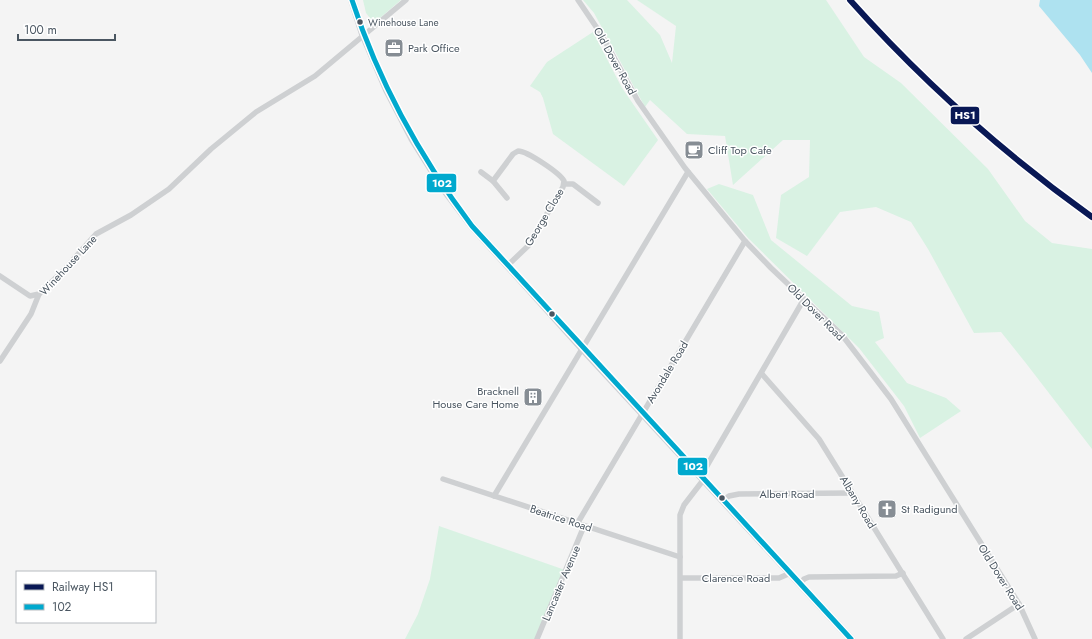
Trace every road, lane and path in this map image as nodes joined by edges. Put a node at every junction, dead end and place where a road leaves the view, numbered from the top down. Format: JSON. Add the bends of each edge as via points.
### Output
{"nodes":[{"id":1,"x":352,"y":0,"type":"edge"},
{"id":2,"x":406,"y":0,"type":"edge"},
{"id":3,"x":578,"y":0,"type":"edge"},
{"id":4,"x":363,"y":34,"type":"junction"},
{"id":5,"x":481,"y":172,"type":"dead end"},
{"id":6,"x":688,"y":172,"type":"junction"},
{"id":7,"x":493,"y":181,"type":"junction"},
{"id":8,"x":564,"y":184,"type":"junction"},
{"id":9,"x":507,"y":198,"type":"dead end"},
{"id":10,"x":598,"y":203,"type":"dead end"},
{"id":11,"x":745,"y":241,"type":"junction"},
{"id":12,"x":507,"y":266,"type":"junction"},
{"id":13,"x":0,"y":276,"type":"edge"},
{"id":14,"x":39,"y":294,"type":"junction"},
{"id":15,"x":804,"y":299,"type":"junction"},
{"id":16,"x":583,"y":350,"type":"junction"},
{"id":17,"x":0,"y":361,"type":"edge"},
{"id":18,"x":762,"y":374,"type":"junction"},
{"id":19,"x":643,"y":413,"type":"junction"},
{"id":20,"x":702,"y":478,"type":"junction"},
{"id":21,"x":443,"y":479,"type":"dead end"},
{"id":22,"x":852,"y":493,"type":"junction"},
{"id":23,"x":494,"y":496,"type":"junction"},
{"id":24,"x":723,"y":500,"type":"junction"},
{"id":25,"x":577,"y":524,"type":"junction"},
{"id":26,"x":584,"y":526,"type":"junction"},
{"id":27,"x":680,"y":557,"type":"junction"},
{"id":28,"x":789,"y":571,"type":"junction"},
{"id":29,"x":903,"y":573,"type":"junction"},
{"id":30,"x":680,"y":578,"type":"junction"},
{"id":31,"x":800,"y":584,"type":"junction"},
{"id":32,"x":1019,"y":604,"type":"junction"},
{"id":33,"x":537,"y":639,"type":"edge"},
{"id":34,"x":680,"y":639,"type":"edge"},
{"id":35,"x":852,"y":639,"type":"edge"},
{"id":36,"x":943,"y":639,"type":"edge"},
{"id":37,"x":966,"y":639,"type":"edge"},
{"id":38,"x":1035,"y":639,"type":"edge"}],
"edges":[{"from":1,"to":4,"type":"main road"},
{"from":2,"to":4,"type":"street","name":"Winehouse Lane"},
{"from":3,"to":6,"type":"street","name":"Old Dover Road","via":[[601,34],[638,101]]},
{"from":4,"to":12,"type":"main road","via":[[387,90],[421,153],[455,204]]},
{"from":4,"to":14,"type":"street","name":"Winehouse Lane","via":[[315,76],[256,112],[170,189],[96,234]]},
{"from":5,"to":7,"type":"street"},
{"from":6,"to":11,"type":"street","name":"Old Dover Road"},
{"from":6,"to":16,"type":"street"},
{"from":7,"to":8,"type":"street","name":"George Close","via":[[513,154],[520,151],[526,152],[558,174]]},
{"from":7,"to":9,"type":"street"},
{"from":8,"to":10,"type":"street","via":[[573,184]]},
{"from":8,"to":12,"type":"street","name":"George Close","via":[[528,246]]},
{"from":11,"to":15,"type":"street","name":"Old Dover Road"},
{"from":11,"to":19,"type":"street","name":"Avondale Road"},
{"from":12,"to":16,"type":"main road"},
{"from":13,"to":14,"type":"street","via":[[30,296]]},
{"from":14,"to":17,"type":"street","name":"Winehouse Lane","via":[[31,314]]},
{"from":15,"to":18,"type":"street"},
{"from":15,"to":32,"type":"street","name":"Old Dover Road","via":[[842,335],[891,399]]},
{"from":16,"to":19,"type":"main road"},
{"from":16,"to":23,"type":"street"},
{"from":18,"to":20,"type":"street"},
{"from":18,"to":22,"type":"street","name":"Albany Road","via":[[813,430]]},
{"from":19,"to":20,"type":"main road"},
{"from":19,"to":25,"type":"street","name":"Avondale Road"},
{"from":20,"to":24,"type":"main road"},
{"from":20,"to":27,"type":"street","via":[[681,511]]},
{"from":21,"to":23,"type":"street","name":"Beatrice Road"},
{"from":22,"to":24,"type":"street","name":"Albert Road","via":[[739,494]]},
{"from":22,"to":29,"type":"street","name":"Albany Road"},
{"from":23,"to":25,"type":"street","name":"Beatrice Road"},
{"from":24,"to":28,"type":"main road"},
{"from":25,"to":26,"type":"street","name":"Beatrice Road"},
{"from":26,"to":27,"type":"street","name":"Beatrice Road"},
{"from":26,"to":33,"type":"street","name":"Lancaster Avenue"},
{"from":27,"to":30,"type":"street"},
{"from":28,"to":30,"type":"street","name":"Clarence Road","via":[[779,578]]},
{"from":28,"to":31,"type":"main road"},
{"from":29,"to":31,"type":"street","via":[[896,576],[809,578]]},
{"from":29,"to":36,"type":"street","name":"Albany Road"},
{"from":30,"to":34,"type":"street"},
{"from":31,"to":35,"type":"main road"},
{"from":32,"to":37,"type":"street"},
{"from":32,"to":38,"type":"street","name":"Old Dover Road"}]}
